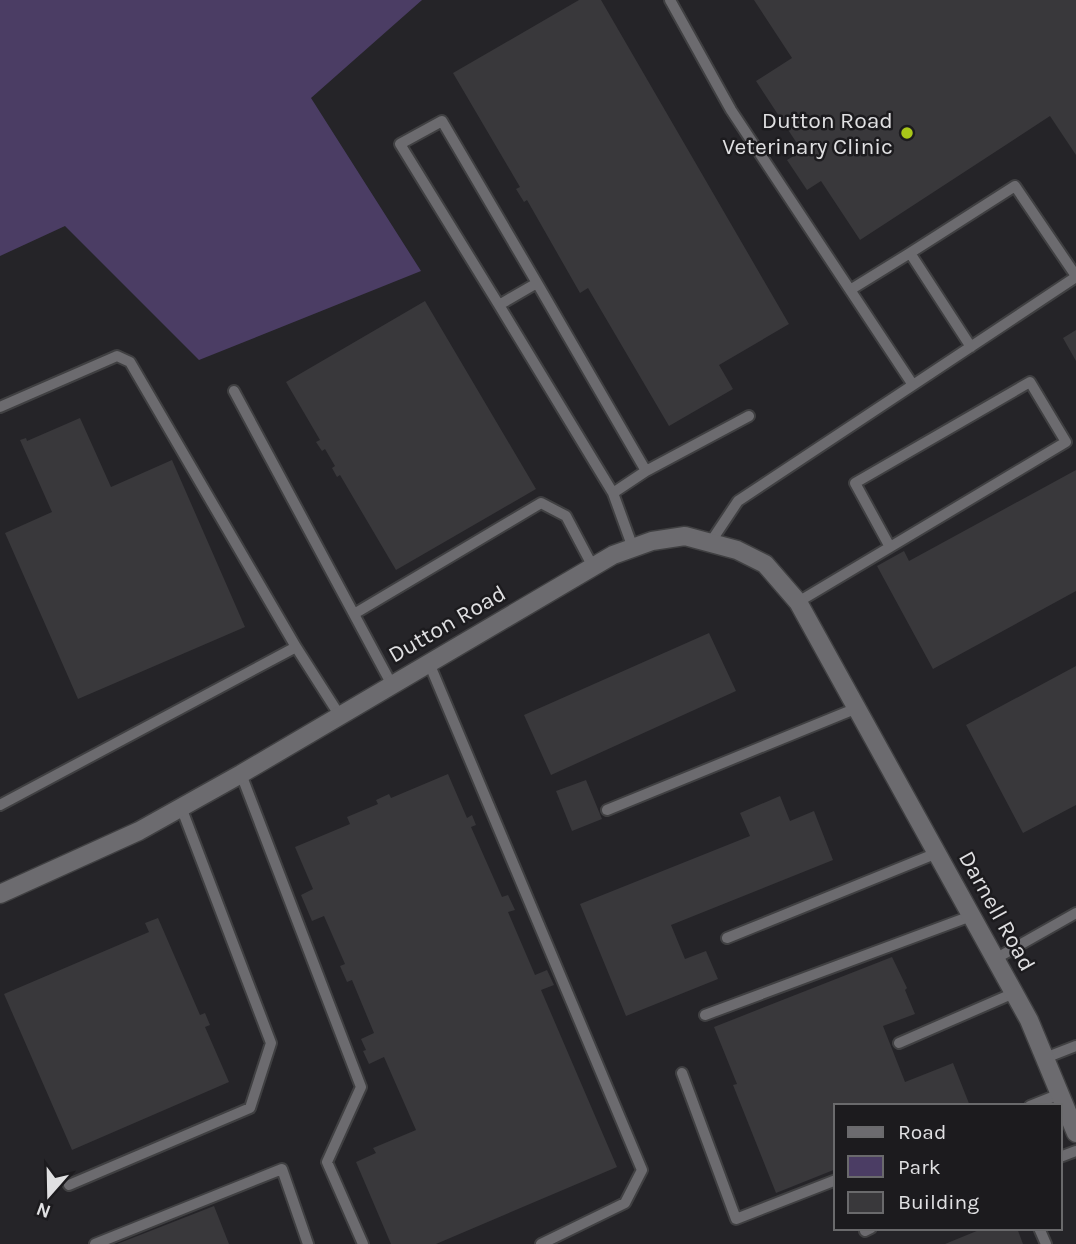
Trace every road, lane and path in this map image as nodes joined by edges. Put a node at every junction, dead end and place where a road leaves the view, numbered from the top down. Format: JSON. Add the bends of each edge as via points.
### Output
{"nodes":[{"id":1,"x":670,"y":0,"type":"edge"},
{"id":2,"x":910,"y":253,"type":"junction"},
{"id":3,"x":1076,"y":277,"type":"edge"},
{"id":4,"x":537,"y":284,"type":"junction"},
{"id":5,"x":850,"y":290,"type":"junction"},
{"id":6,"x":499,"y":305,"type":"junction"},
{"id":7,"x":971,"y":347,"type":"junction"},
{"id":8,"x":913,"y":385,"type":"junction"},
{"id":9,"x":234,"y":391,"type":"dead end"},
{"id":10,"x":0,"y":407,"type":"edge"},
{"id":11,"x":749,"y":416,"type":"dead end"},
{"id":12,"x":646,"y":471,"type":"junction"},
{"id":13,"x":613,"y":492,"type":"junction"},
{"id":14,"x":710,"y":543,"type":"junction"},
{"id":15,"x":890,"y":547,"type":"junction"},
{"id":16,"x":632,"y":548,"type":"junction"},
{"id":17,"x":593,"y":567,"type":"junction"},
{"id":18,"x":798,"y":602,"type":"junction"},
{"id":19,"x":354,"y":614,"type":"junction"},
{"id":20,"x":296,"y":647,"type":"junction"},
{"id":21,"x":429,"y":663,"type":"junction"},
{"id":22,"x":392,"y":685,"type":"junction"},
{"id":23,"x":860,"y":714,"type":"junction"},
{"id":24,"x":340,"y":716,"type":"junction"},
{"id":25,"x":241,"y":774,"type":"junction"},
{"id":26,"x":0,"y":806,"type":"edge"},
{"id":27,"x":181,"y":807,"type":"junction"},
{"id":28,"x":607,"y":810,"type":"dead end"},
{"id":29,"x":937,"y":853,"type":"junction"},
{"id":30,"x":0,"y":894,"type":"edge"},
{"id":31,"x":1076,"y":913,"type":"edge"},
{"id":32,"x":971,"y":916,"type":"junction"},
{"id":33,"x":727,"y":938,"type":"dead end"},
{"id":34,"x":995,"y":959,"type":"junction"},
{"id":35,"x":1014,"y":993,"type":"junction"},
{"id":36,"x":705,"y":1015,"type":"dead end"},
{"id":37,"x":899,"y":1043,"type":"dead end"},
{"id":38,"x":1076,"y":1046,"type":"edge"},
{"id":39,"x":1045,"y":1058,"type":"junction"},
{"id":40,"x":682,"y":1073,"type":"dead end"},
{"id":41,"x":1060,"y":1094,"type":"junction"},
{"id":42,"x":1035,"y":1104,"type":"edge"},
{"id":43,"x":1076,"y":1133,"type":"edge"},
{"id":44,"x":834,"y":1181,"type":"edge"},
{"id":45,"x":69,"y":1185,"type":"dead end"},
{"id":46,"x":95,"y":1244,"type":"edge"},
{"id":47,"x":308,"y":1244,"type":"edge"},
{"id":48,"x":363,"y":1244,"type":"edge"},
{"id":49,"x":541,"y":1244,"type":"edge"}],
"edges":[{"from":1,"to":5,"type":"lane","via":[[731,110]]},
{"from":2,"to":3,"type":"lane","via":[[1015,186]]},
{"from":2,"to":5,"type":"lane"},
{"from":2,"to":7,"type":"lane"},
{"from":3,"to":7,"type":"lane"},
{"from":4,"to":6,"type":"lane"},
{"from":4,"to":6,"type":"lane","via":[[442,121],[400,144]]},
{"from":4,"to":12,"type":"lane"},
{"from":5,"to":8,"type":"lane"},
{"from":6,"to":13,"type":"lane"},
{"from":7,"to":8,"type":"lane"},
{"from":8,"to":14,"type":"lane","via":[[738,501]]},
{"from":9,"to":19,"type":"lane"},
{"from":10,"to":20,"type":"lane","via":[[117,356],[130,362]]},
{"from":11,"to":12,"type":"lane"},
{"from":12,"to":13,"type":"lane"},
{"from":13,"to":16,"type":"lane"},
{"from":14,"to":16,"type":"street","name":"Dutton Road","via":[[685,536]]},
{"from":14,"to":18,"type":"street","name":"Dutton Road","via":[[765,564]]},
{"from":15,"to":15,"type":"lane","via":[[1066,442],[1030,382],[855,483]]},
{"from":15,"to":18,"type":"lane"},
{"from":16,"to":17,"type":"street","name":"Dutton Road"},
{"from":17,"to":19,"type":"lane","via":[[566,516],[541,503]]},
{"from":17,"to":21,"type":"street","name":"Dutton Road"},
{"from":18,"to":23,"type":"street","name":"Dutton Road"},
{"from":19,"to":22,"type":"lane"},
{"from":20,"to":24,"type":"lane"},
{"from":20,"to":26,"type":"lane"},
{"from":21,"to":22,"type":"street","name":"Dutton Road"},
{"from":21,"to":49,"type":"lane","via":[[642,1170],[625,1203]]},
{"from":22,"to":24,"type":"street","name":"Dutton Road"},
{"from":23,"to":28,"type":"lane"},
{"from":23,"to":29,"type":"street","name":"Darnell Road"},
{"from":24,"to":25,"type":"street","name":"Dutton Road"},
{"from":25,"to":27,"type":"street","name":"Dutton Road"},
{"from":25,"to":48,"type":"lane","via":[[361,1087],[327,1162]]},
{"from":27,"to":30,"type":"street","name":"Dutton Road"},
{"from":27,"to":45,"type":"lane","via":[[271,1043],[250,1108]]},
{"from":29,"to":32,"type":"street","name":"Darnell Road"},
{"from":29,"to":33,"type":"lane"},
{"from":31,"to":34,"type":"lane"},
{"from":32,"to":34,"type":"street","name":"Darnell Road"},
{"from":32,"to":36,"type":"lane"},
{"from":34,"to":35,"type":"street","name":"Darnell Road"},
{"from":35,"to":37,"type":"lane"},
{"from":35,"to":39,"type":"street","name":"Darnell Road"},
{"from":38,"to":39,"type":"lane"},
{"from":39,"to":41,"type":"street","name":"Darnell Road"},
{"from":40,"to":44,"type":"lane","via":[[736,1219]]},
{"from":41,"to":42,"type":"lane"},
{"from":41,"to":43,"type":"street","name":"Darnell Road"},
{"from":46,"to":47,"type":"lane","via":[[282,1169]]}]}
